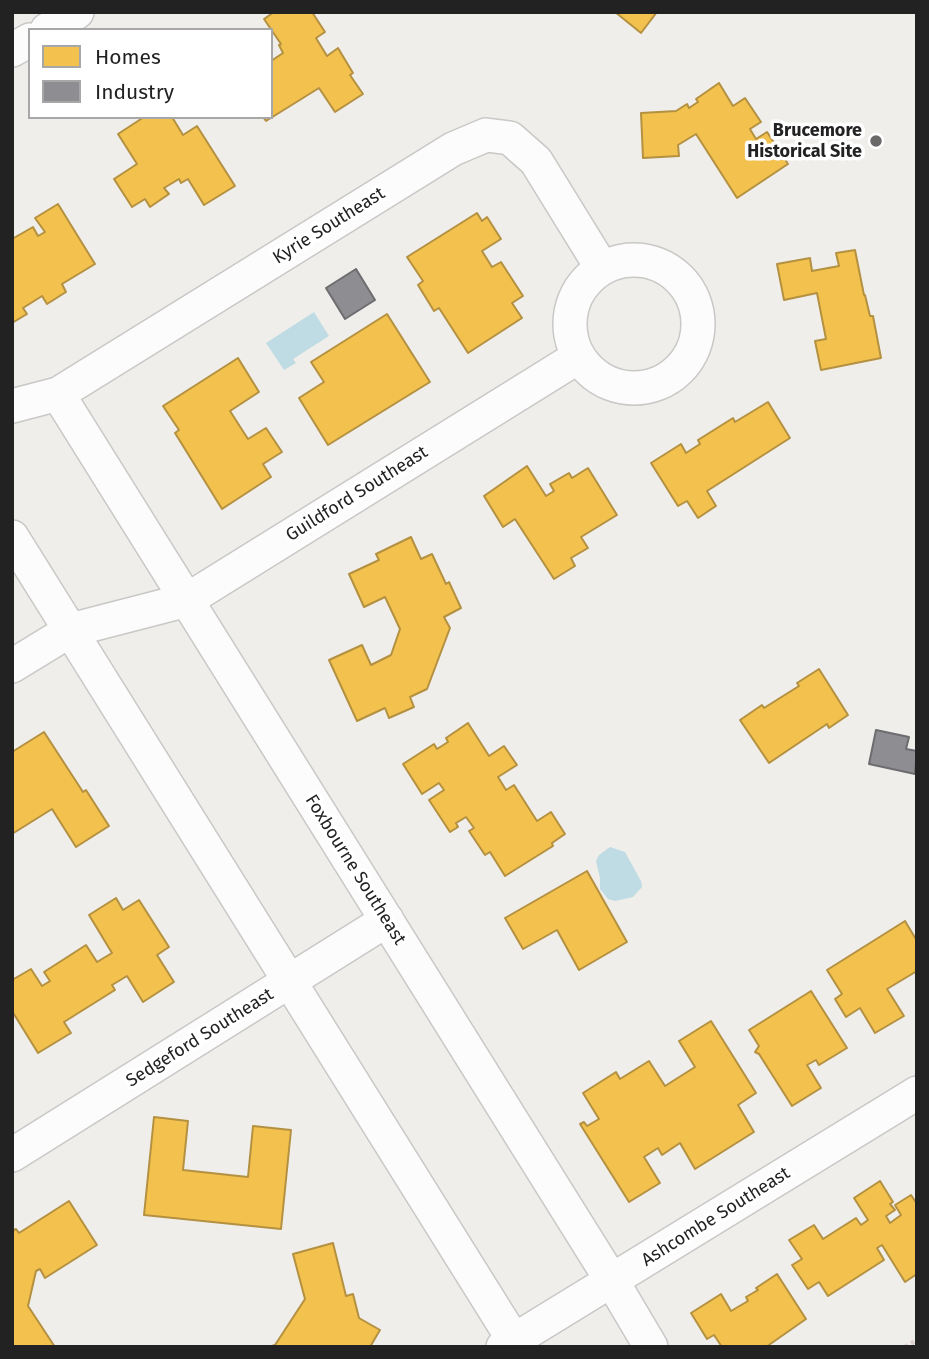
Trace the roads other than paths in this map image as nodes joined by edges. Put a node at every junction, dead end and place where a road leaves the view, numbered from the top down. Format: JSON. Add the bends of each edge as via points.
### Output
{"nodes":[{"id":1,"x":28,"y":41,"type":"edge"},
{"id":2,"x":12,"y":50,"type":"edge"},
{"id":3,"x":602,"y":268,"type":"junction"},
{"id":4,"x":578,"y":357,"type":"junction"},
{"id":5,"x":58,"y":394,"type":"junction"},
{"id":6,"x":12,"y":406,"type":"edge"},
{"id":7,"x":12,"y":537,"type":"edge"},
{"id":8,"x":187,"y":600,"type":"junction"},
{"id":9,"x":71,"y":631,"type":"junction"},
{"id":10,"x":12,"y":666,"type":"edge"},
{"id":11,"x":387,"y":920,"type":"junction"},
{"id":12,"x":290,"y":981,"type":"junction"},
{"id":13,"x":917,"y":1093,"type":"edge"},
{"id":14,"x":12,"y":1155,"type":"edge"},
{"id":15,"x":612,"y":1281,"type":"junction"},
{"id":16,"x":512,"y":1345,"type":"edge"},
{"id":17,"x":651,"y":1347,"type":"edge"}],
"edges":[{"from":1,"to":2,"type":"street"},
{"from":3,"to":4,"type":"street","via":[[583,284],[572,307],[570,332]]},
{"from":3,"to":4,"type":"street","via":[[629,259],[656,262],[680,277],[695,300],[699,327],[692,354],[675,375],[650,387],[622,388],[597,377]]},
{"from":3,"to":5,"type":"street","name":"Kyrie Southeast","via":[[536,161],[510,138],[485,135],[453,149]]},
{"from":4,"to":8,"type":"street","name":"Guildford Southeast"},
{"from":5,"to":6,"type":"street","name":"Kyrie Southeast"},
{"from":5,"to":8,"type":"street","name":"Foxbourne Southeast"},
{"from":7,"to":9,"type":"street"},
{"from":8,"to":9,"type":"street","name":"Guildford Southeast"},
{"from":8,"to":11,"type":"street","name":"Foxbourne Southeast"},
{"from":9,"to":10,"type":"street","name":"Guildford Southeast"},
{"from":9,"to":12,"type":"street"},
{"from":11,"to":12,"type":"street","name":"Sedgeford Southeast"},
{"from":11,"to":15,"type":"street","name":"Foxbourne Southeast"},
{"from":12,"to":14,"type":"street","name":"Sedgeford Southeast"},
{"from":12,"to":16,"type":"street"},
{"from":13,"to":15,"type":"street","name":"Ashcombe Southeast"},
{"from":15,"to":16,"type":"street","name":"Ashcombe Southeast"},
{"from":15,"to":17,"type":"street","name":"Foxbourne Southeast"}]}
